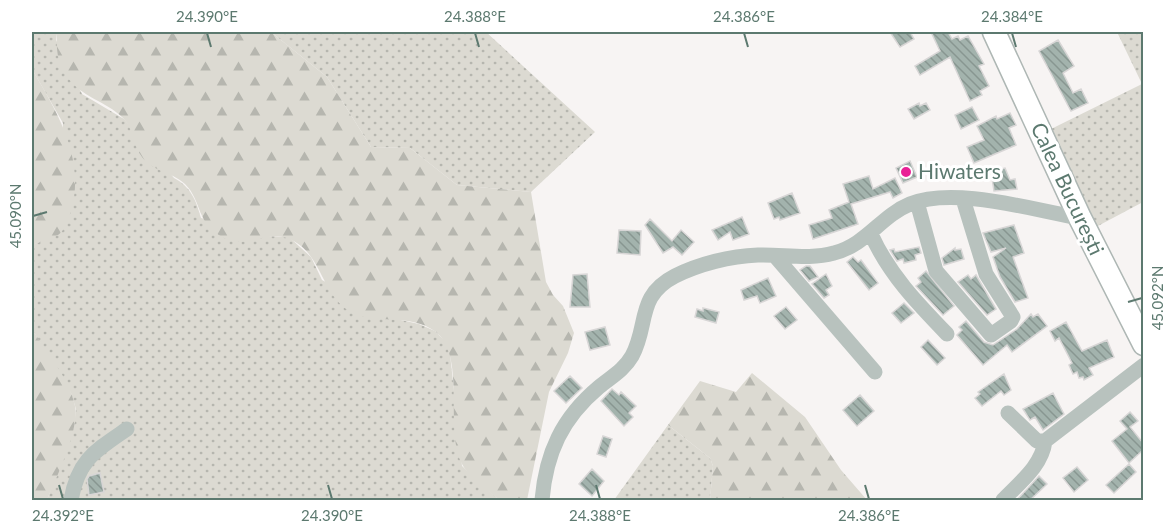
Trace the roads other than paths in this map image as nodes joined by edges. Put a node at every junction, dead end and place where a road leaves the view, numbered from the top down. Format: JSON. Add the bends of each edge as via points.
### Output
{"nodes":[{"id":1,"x":994,"y":32,"type":"edge"},
{"id":2,"x":963,"y":199,"type":"junction"},
{"id":3,"x":917,"y":202,"type":"junction"},
{"id":4,"x":1080,"y":218,"type":"junction"},
{"id":5,"x":871,"y":234,"type":"junction"},
{"id":6,"x":775,"y":256,"type":"junction"},
{"id":7,"x":947,"y":334,"type":"dead end"},
{"id":8,"x":1143,"y":344,"type":"edge"},
{"id":9,"x":1143,"y":364,"type":"edge"},
{"id":10,"x":874,"y":372,"type":"dead end"},
{"id":11,"x":1008,"y":413,"type":"dead end"},
{"id":12,"x":128,"y":429,"type":"dead end"},
{"id":13,"x":1045,"y":441,"type":"junction"},
{"id":14,"x":71,"y":501,"type":"edge"},
{"id":15,"x":542,"y":501,"type":"edge"},
{"id":16,"x":1003,"y":501,"type":"edge"}],
"edges":[{"from":1,"to":4,"type":"highway","name":"Calea București"},
{"from":2,"to":3,"type":"street"},
{"from":2,"to":3,"type":"street","via":[[986,274],[1013,317],[991,335],[936,271]]},
{"from":2,"to":4,"type":"street"},
{"from":3,"to":5,"type":"street","via":[[899,210]]},
{"from":4,"to":8,"type":"highway","name":"Calea București"},
{"from":5,"to":6,"type":"street","via":[[835,253]]},
{"from":5,"to":7,"type":"street","via":[[881,257],[905,290]]},
{"from":6,"to":10,"type":"street"},
{"from":6,"to":15,"type":"street","via":[[746,256],[693,269],[674,276],[652,294],[631,358],[580,405],[561,429],[547,465]]},
{"from":9,"to":13,"type":"street"},
{"from":11,"to":13,"type":"street","via":[[1031,436]]},
{"from":12,"to":14,"type":"street","via":[[87,458],[74,482]]},
{"from":13,"to":16,"type":"street","via":[[1036,465]]}]}
